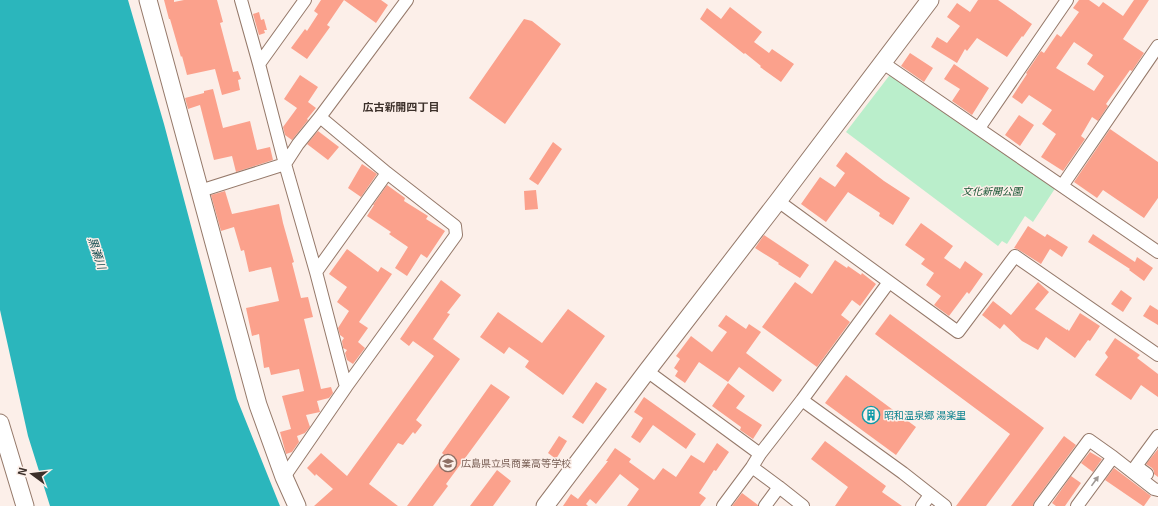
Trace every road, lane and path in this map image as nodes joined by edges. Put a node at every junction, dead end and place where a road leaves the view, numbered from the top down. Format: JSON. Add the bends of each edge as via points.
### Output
{"nodes":[{"id":1,"x":148,"y":0,"type":"edge"},
{"id":2,"x":241,"y":0,"type":"edge"},
{"id":3,"x":305,"y":0,"type":"edge"},
{"id":4,"x":407,"y":0,"type":"edge"},
{"id":5,"x":930,"y":0,"type":"edge"},
{"id":6,"x":1067,"y":0,"type":"edge"},
{"id":7,"x":1158,"y":46,"type":"edge"},
{"id":8,"x":883,"y":63,"type":"junction"},
{"id":9,"x":259,"y":64,"type":"junction"},
{"id":10,"x":320,"y":118,"type":"junction"},
{"id":11,"x":979,"y":128,"type":"junction"},
{"id":12,"x":285,"y":164,"type":"junction"},
{"id":13,"x":387,"y":173,"type":"junction"},
{"id":14,"x":1062,"y":186,"type":"junction"},
{"id":15,"x":200,"y":191,"type":"junction"},
{"id":16,"x":778,"y":201,"type":"junction"},
{"id":17,"x":1158,"y":252,"type":"edge"},
{"id":18,"x":316,"y":272,"type":"junction"},
{"id":19,"x":889,"y":282,"type":"junction"},
{"id":20,"x":1158,"y":355,"type":"edge"},
{"id":21,"x":647,"y":371,"type":"junction"},
{"id":22,"x":346,"y":387,"type":"junction"},
{"id":23,"x":802,"y":400,"type":"junction"},
{"id":24,"x":0,"y":423,"type":"edge"},
{"id":25,"x":1158,"y":436,"type":"edge"},
{"id":26,"x":760,"y":454,"type":"junction"},
{"id":27,"x":1113,"y":457,"type":"junction"},
{"id":28,"x":752,"y":467,"type":"junction"},
{"id":29,"x":284,"y":477,"type":"junction"},
{"id":30,"x":1158,"y":482,"type":"edge"},
{"id":31,"x":780,"y":487,"type":"junction"},
{"id":32,"x":1158,"y":490,"type":"edge"},
{"id":33,"x":930,"y":495,"type":"junction"},
{"id":34,"x":25,"y":506,"type":"edge"},
{"id":35,"x":297,"y":506,"type":"edge"},
{"id":36,"x":546,"y":506,"type":"edge"},
{"id":37,"x":723,"y":506,"type":"edge"},
{"id":38,"x":765,"y":506,"type":"edge"},
{"id":39,"x":803,"y":506,"type":"edge"},
{"id":40,"x":922,"y":506,"type":"edge"},
{"id":41,"x":945,"y":506,"type":"edge"},
{"id":42,"x":1040,"y":506,"type":"edge"},
{"id":43,"x":1077,"y":506,"type":"edge"}],
"edges":[{"from":1,"to":15,"type":"street"},
{"from":2,"to":9,"type":"street"},
{"from":3,"to":9,"type":"street"},
{"from":4,"to":10,"type":"street"},
{"from":5,"to":8,"type":"street"},
{"from":6,"to":11,"type":"street"},
{"from":7,"to":14,"type":"street"},
{"from":8,"to":11,"type":"street"},
{"from":8,"to":16,"type":"street"},
{"from":9,"to":12,"type":"street"},
{"from":10,"to":12,"type":"street"},
{"from":10,"to":13,"type":"street"},
{"from":11,"to":14,"type":"street"},
{"from":12,"to":15,"type":"street"},
{"from":12,"to":18,"type":"street"},
{"from":13,"to":18,"type":"street"},
{"from":13,"to":22,"type":"street","via":[[455,226],[456,234]]},
{"from":14,"to":17,"type":"street"},
{"from":15,"to":29,"type":"street","via":[[258,405]]},
{"from":16,"to":19,"type":"street"},
{"from":16,"to":21,"type":"street"},
{"from":18,"to":22,"type":"street"},
{"from":19,"to":20,"type":"street","via":[[958,332],[1015,256]]},
{"from":19,"to":23,"type":"street"},
{"from":21,"to":26,"type":"street"},
{"from":21,"to":36,"type":"street"},
{"from":22,"to":29,"type":"street"},
{"from":23,"to":26,"type":"street"},
{"from":23,"to":33,"type":"street"},
{"from":24,"to":34,"type":"street"},
{"from":25,"to":30,"type":"street","via":[[1136,466]]},
{"from":26,"to":28,"type":"street"},
{"from":27,"to":32,"type":"street"},
{"from":27,"to":42,"type":"street","via":[[1089,440]]},
{"from":43,"to":27,"type":"street","one_way":true},
{"from":28,"to":31,"type":"street"},
{"from":28,"to":37,"type":"street"},
{"from":29,"to":35,"type":"street"},
{"from":31,"to":38,"type":"street"},
{"from":31,"to":39,"type":"street"},
{"from":33,"to":40,"type":"street"},
{"from":33,"to":41,"type":"street"}]}
